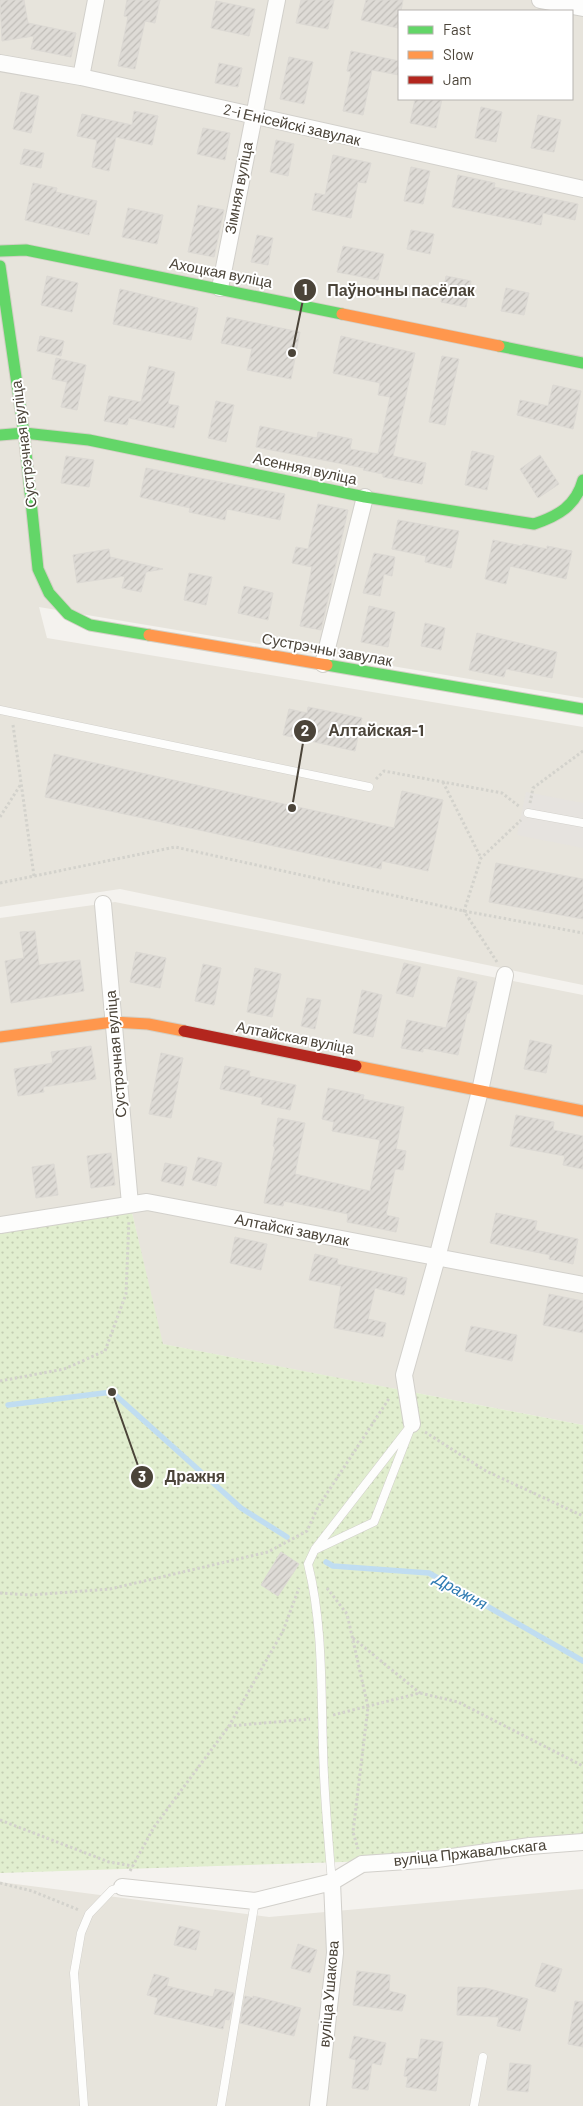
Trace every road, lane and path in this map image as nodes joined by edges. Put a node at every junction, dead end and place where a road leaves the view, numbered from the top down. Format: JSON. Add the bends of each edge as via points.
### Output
{"nodes":[{"id":1,"x":96,"y":0,"type":"edge"},
{"id":2,"x":277,"y":0,"type":"edge"},
{"id":3,"x":540,"y":0,"type":"edge"},
{"id":4,"x":583,"y":8,"type":"edge"},
{"id":5,"x":0,"y":63,"type":"edge"},
{"id":6,"x":81,"y":77,"type":"junction"},
{"id":7,"x":253,"y":117,"type":"junction"},
{"id":8,"x":583,"y":189,"type":"edge"},
{"id":9,"x":0,"y":252,"type":"edge"},
{"id":10,"x":0,"y":266,"type":"edge"},
{"id":11,"x":220,"y":288,"type":"junction"},
{"id":12,"x":583,"y":363,"type":"edge"},
{"id":13,"x":24,"y":433,"type":"junction"},
{"id":14,"x":0,"y":435,"type":"edge"},
{"id":15,"x":583,"y":480,"type":"edge"},
{"id":16,"x":365,"y":497,"type":"junction"},
{"id":17,"x":68,"y":614,"type":"joint"},
{"id":18,"x":324,"y":664,"type":"junction"},
{"id":19,"x":583,"y":709,"type":"edge"},
{"id":20,"x":0,"y":710,"type":"edge"},
{"id":21,"x":10,"y":712,"type":"junction"},
{"id":22,"x":583,"y":751,"type":"edge"},
{"id":23,"x":443,"y":782,"type":"junction"},
{"id":24,"x":22,"y":783,"type":"junction"},
{"id":25,"x":369,"y":786,"type":"joint"},
{"id":26,"x":534,"y":788,"type":"dead end"},
{"id":27,"x":528,"y":813,"type":"junction"},
{"id":28,"x":0,"y":817,"type":"edge"},
{"id":29,"x":583,"y":823,"type":"edge"},
{"id":30,"x":481,"y":858,"type":"junction"},
{"id":31,"x":34,"y":876,"type":"junction"},
{"id":32,"x":0,"y":883,"type":"edge"},
{"id":33,"x":103,"y":904,"type":"dead end"},
{"id":34,"x":464,"y":911,"type":"junction"},
{"id":35,"x":583,"y":933,"type":"edge"},
{"id":36,"x":505,"y":975,"type":"joint"},
{"id":37,"x":113,"y":1022,"type":"junction"},
{"id":38,"x":0,"y":1037,"type":"edge"},
{"id":39,"x":480,"y":1091,"type":"junction"},
{"id":40,"x":583,"y":1111,"type":"edge"},
{"id":41,"x":130,"y":1204,"type":"junction"},
{"id":42,"x":0,"y":1225,"type":"edge"},
{"id":43,"x":437,"y":1258,"type":"junction"},
{"id":44,"x":583,"y":1285,"type":"edge"},
{"id":45,"x":404,"y":1375,"type":"junction"},
{"id":46,"x":0,"y":1381,"type":"edge"},
{"id":47,"x":412,"y":1424,"type":"junction"},
{"id":48,"x":583,"y":1516,"type":"edge"},
{"id":49,"x":315,"y":1550,"type":"junction"},
{"id":50,"x":308,"y":1564,"type":"junction"},
{"id":51,"x":324,"y":1586,"type":"dead end"},
{"id":52,"x":0,"y":1593,"type":"edge"},
{"id":53,"x":352,"y":1638,"type":"junction"},
{"id":54,"x":420,"y":1694,"type":"junction"},
{"id":55,"x":368,"y":1707,"type":"junction"},
{"id":56,"x":322,"y":1718,"type":"junction"},
{"id":57,"x":229,"y":1726,"type":"junction"},
{"id":58,"x":583,"y":1766,"type":"edge"},
{"id":59,"x":0,"y":1820,"type":"edge"},
{"id":60,"x":583,"y":1842,"type":"edge"},
{"id":61,"x":362,"y":1864,"type":"junction"},
{"id":62,"x":133,"y":1866,"type":"junction"},
{"id":63,"x":332,"y":1882,"type":"junction"},
{"id":64,"x":0,"y":1883,"type":"edge"},
{"id":65,"x":122,"y":1887,"type":"junction"},
{"id":66,"x":255,"y":1901,"type":"junction"},
{"id":67,"x":89,"y":1914,"type":"junction"},
{"id":68,"x":483,"y":2057,"type":"dead end"},
{"id":69,"x":84,"y":2106,"type":"edge"},
{"id":70,"x":221,"y":2106,"type":"edge"},
{"id":71,"x":318,"y":2106,"type":"edge"},
{"id":72,"x":474,"y":2106,"type":"edge"}],
"edges":[{"from":1,"to":6,"type":"street"},
{"from":2,"to":7,"type":"street","name":"Зімняя вуліца"},
{"from":3,"to":4,"type":"street"},
{"from":5,"to":6,"type":"street","name":"2-і Енісейскі завулак"},
{"from":6,"to":7,"type":"street","name":"2-і Енісейскі завулак"},
{"from":7,"to":8,"type":"street","name":"2-і Енісейскі завулак"},
{"from":7,"to":11,"type":"street","name":"Зімняя вуліца"},
{"from":9,"to":11,"type":"street","name":"Ахоцкая вуліца","via":[[26,250]]},
{"from":10,"to":13,"type":"street","name":"Сустрэчная вуліца"},
{"from":11,"to":12,"type":"street","name":"Ахоцкая вуліца"},
{"from":13,"to":14,"type":"street","name":"Асенняя вуліца"},
{"from":13,"to":16,"type":"street","name":"Асенняя вуліца","via":[[89,440]]},
{"from":13,"to":17,"type":"street","name":"Сустрэчная вуліца","via":[[38,569],[49,593]]},
{"from":15,"to":16,"type":"street","name":"Асенняя вуліца","via":[[580,493],[569,508],[549,520],[534,524]]},
{"from":16,"to":18,"type":"street"},
{"from":17,"to":18,"type":"street","name":"Сустрэчны завулак","via":[[90,625]]},
{"from":18,"to":19,"type":"street","name":"Сустрэчны завулак"},
{"from":20,"to":21,"type":"lane"},
{"from":21,"to":24,"type":"path"},
{"from":21,"to":25,"type":"lane"},
{"from":22,"to":26,"type":"path"},
{"from":23,"to":25,"type":"path","via":[[384,771]]},
{"from":23,"to":27,"type":"path","via":[[502,793]]},
{"from":23,"to":30,"type":"path"},
{"from":24,"to":28,"type":"path"},
{"from":24,"to":31,"type":"path"},
{"from":27,"to":29,"type":"lane"},
{"from":27,"to":30,"type":"path"},
{"from":30,"to":34,"type":"path"},
{"from":31,"to":32,"type":"path"},
{"from":31,"to":34,"type":"path","via":[[175,847]]},
{"from":33,"to":37,"type":"street","name":"Сустрэчная вуліца"},
{"from":34,"to":35,"type":"path"},
{"from":34,"to":36,"type":"path"},
{"from":36,"to":39,"type":"street"},
{"from":37,"to":38,"type":"street","name":"Алтайская вуліца"},
{"from":37,"to":39,"type":"street","name":"Алтайская вуліца","via":[[148,1024]]},
{"from":37,"to":41,"type":"street","name":"Сустрэчная вуліца"},
{"from":39,"to":40,"type":"street","name":"Алтайская вуліца"},
{"from":39,"to":43,"type":"street"},
{"from":41,"to":42,"type":"street","name":"Алтайскі завулак"},
{"from":41,"to":43,"type":"street","name":"Алтайскі завулак","via":[[147,1202]]},
{"from":41,"to":46,"type":"path","via":[[126,1294],[105,1351],[64,1369]]},
{"from":43,"to":44,"type":"street","name":"Алтайскі завулак"},
{"from":43,"to":45,"type":"street"},
{"from":45,"to":47,"type":"street"},
{"from":45,"to":52,"type":"path","via":[[318,1507],[307,1531],[268,1552],[110,1589],[30,1595]]},
{"from":47,"to":48,"type":"path","via":[[486,1470]]},
{"from":47,"to":49,"type":"lane"},
{"from":47,"to":49,"type":"lane","via":[[374,1522]]},
{"from":49,"to":50,"type":"lane"},
{"from":50,"to":56,"type":"lane","via":[[316,1594]]},
{"from":50,"to":57,"type":"path","via":[[284,1631]]},
{"from":51,"to":53,"type":"path","via":[[347,1614]]},
{"from":53,"to":54,"type":"path"},
{"from":53,"to":55,"type":"path"},
{"from":54,"to":55,"type":"path"},
{"from":54,"to":58,"type":"path","via":[[458,1702]]},
{"from":55,"to":56,"type":"path"},
{"from":55,"to":61,"type":"path","via":[[354,1832]]},
{"from":56,"to":57,"type":"path"},
{"from":56,"to":63,"type":"lane"},
{"from":57,"to":62,"type":"path","via":[[154,1827]]},
{"from":59,"to":62,"type":"path","via":[[110,1862]]},
{"from":60,"to":61,"type":"street","name":"вуліца Пржавальскага","via":[[530,1846],[437,1860]]},
{"from":61,"to":63,"type":"street","name":"вуліца Пржавальскага"},
{"from":62,"to":65,"type":"path"},
{"from":63,"to":66,"type":"street","name":"вуліца Пржавальскага"},
{"from":63,"to":71,"type":"street","name":"вуліца Ушакова","via":[[335,1953]]},
{"from":64,"to":67,"type":"path","via":[[32,1891]]},
{"from":65,"to":66,"type":"street","name":"вуліца Пржавальскага"},
{"from":65,"to":67,"type":"lane","via":[[112,1890]]},
{"from":66,"to":70,"type":"lane"},
{"from":67,"to":69,"type":"lane","via":[[81,1933],[74,1972]]},
{"from":68,"to":72,"type":"lane"}]}
